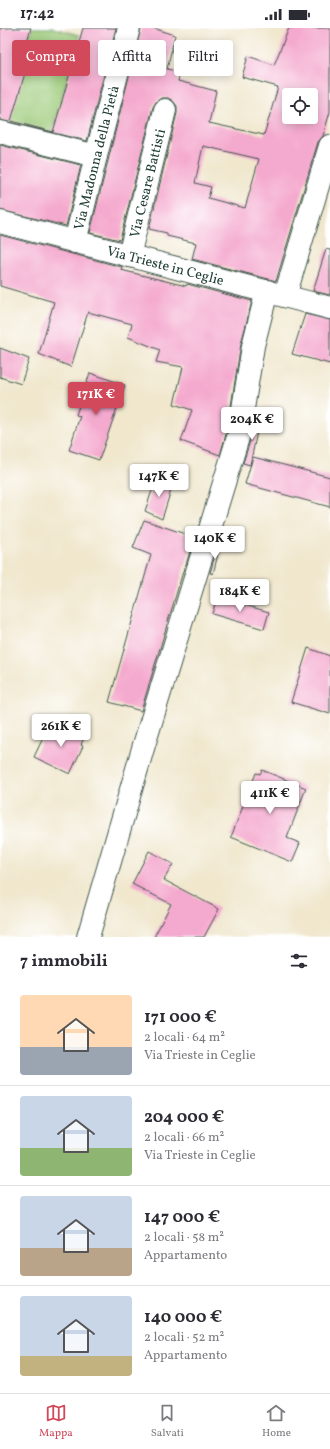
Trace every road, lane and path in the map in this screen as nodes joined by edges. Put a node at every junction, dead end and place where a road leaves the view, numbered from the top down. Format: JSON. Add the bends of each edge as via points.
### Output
{"nodes":[{"id":1,"x":129,"y":28,"type":"edge"},
{"id":2,"x":165,"y":110,"type":"dead end"},
{"id":3,"x":0,"y":132,"type":"edge"},
{"id":4,"x":330,"y":146,"type":"edge"},
{"id":5,"x":96,"y":156,"type":"junction"},
{"id":6,"x":0,"y":222,"type":"edge"},
{"id":7,"x":75,"y":242,"type":"junction"},
{"id":8,"x":129,"y":256,"type":"junction"},
{"id":9,"x":276,"y":294,"type":"junction"},
{"id":10,"x":330,"y":308,"type":"edge"},
{"id":11,"x":88,"y":937,"type":"edge"}],
"edges":[{"from":1,"to":5,"type":"street","name":"Via Madonna della Pietà"},
{"from":2,"to":8,"type":"street","name":"Via Cesare Battisti"},
{"from":3,"to":5,"type":"street"},
{"from":4,"to":9,"type":"street"},
{"from":5,"to":7,"type":"street","name":"Via Madonna della Pietà"},
{"from":6,"to":7,"type":"street","name":"Via Trieste in Ceglie"},
{"from":7,"to":8,"type":"street","name":"Via Trieste in Ceglie"},
{"from":8,"to":9,"type":"street","name":"Via Trieste in Ceglie"},
{"from":9,"to":10,"type":"street","name":"Via Trieste in Ceglie"},
{"from":9,"to":11,"type":"street","via":[[253,346],[239,434]]}]}
